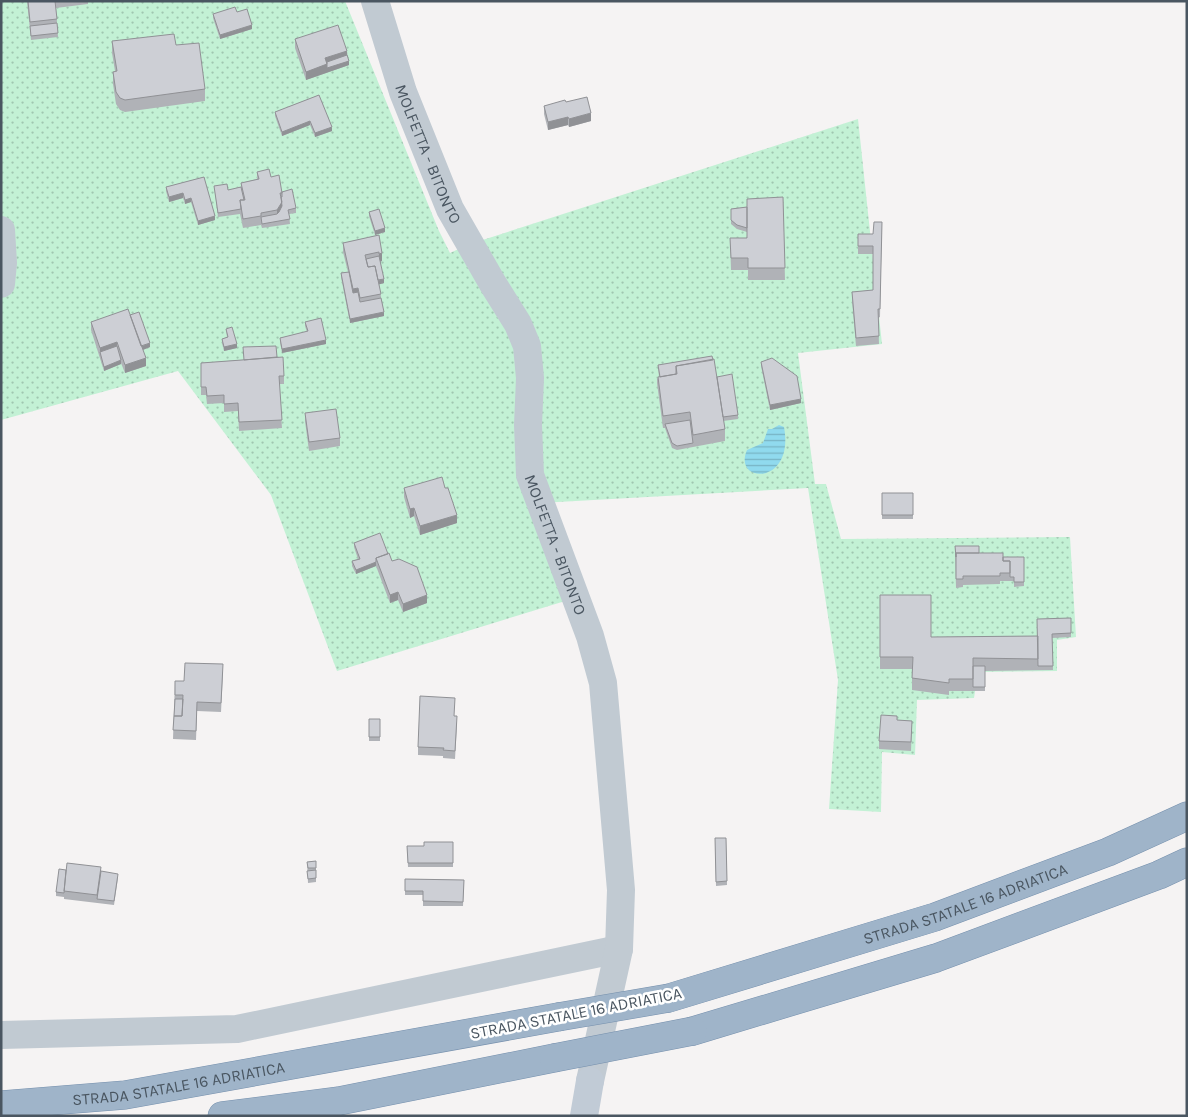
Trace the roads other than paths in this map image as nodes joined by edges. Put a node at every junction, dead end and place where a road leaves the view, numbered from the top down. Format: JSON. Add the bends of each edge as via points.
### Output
{"nodes":[{"id":1,"x":375,"y":1,"type":"edge"},
{"id":2,"x":1,"y":230,"type":"edge"},
{"id":3,"x":1,"y":284,"type":"edge"},
{"id":4,"x":1187,"y":816,"type":"edge"},
{"id":5,"x":1187,"y":862,"type":"edge"},
{"id":6,"x":618,"y":949,"type":"junction"},
{"id":7,"x":1,"y":1035,"type":"edge"},
{"id":8,"x":590,"y":1081,"type":"joint"},
{"id":9,"x":1,"y":1105,"type":"edge"},
{"id":10,"x":222,"y":1116,"type":"edge"},
{"id":11,"x":584,"y":1116,"type":"edge"}],
"edges":[{"from":1,"to":6,"type":"street","name":"MOLFETTA - BITONTO","via":[[403,92],[450,209],[518,324],[527,346],[530,474],[590,636],[603,683],[621,890]]},
{"from":2,"to":3,"type":"street"},
{"from":4,"to":9,"type":"highway","name":"STRADA STATALE 16 ADRIATICA","bridge":true,"via":[[1108,852],[935,917],[670,998],[126,1095]]},
{"from":5,"to":10,"type":"highway","bridge":true,"via":[[936,958],[693,1031],[339,1101]]},
{"from":6,"to":7,"type":"street","via":[[237,1029]]},
{"from":6,"to":8,"type":"street","name":"MOLFETTA - BITONTO"},
{"from":8,"to":11,"type":"main road","name":"MOLFETTA - BITONTO"}]}
